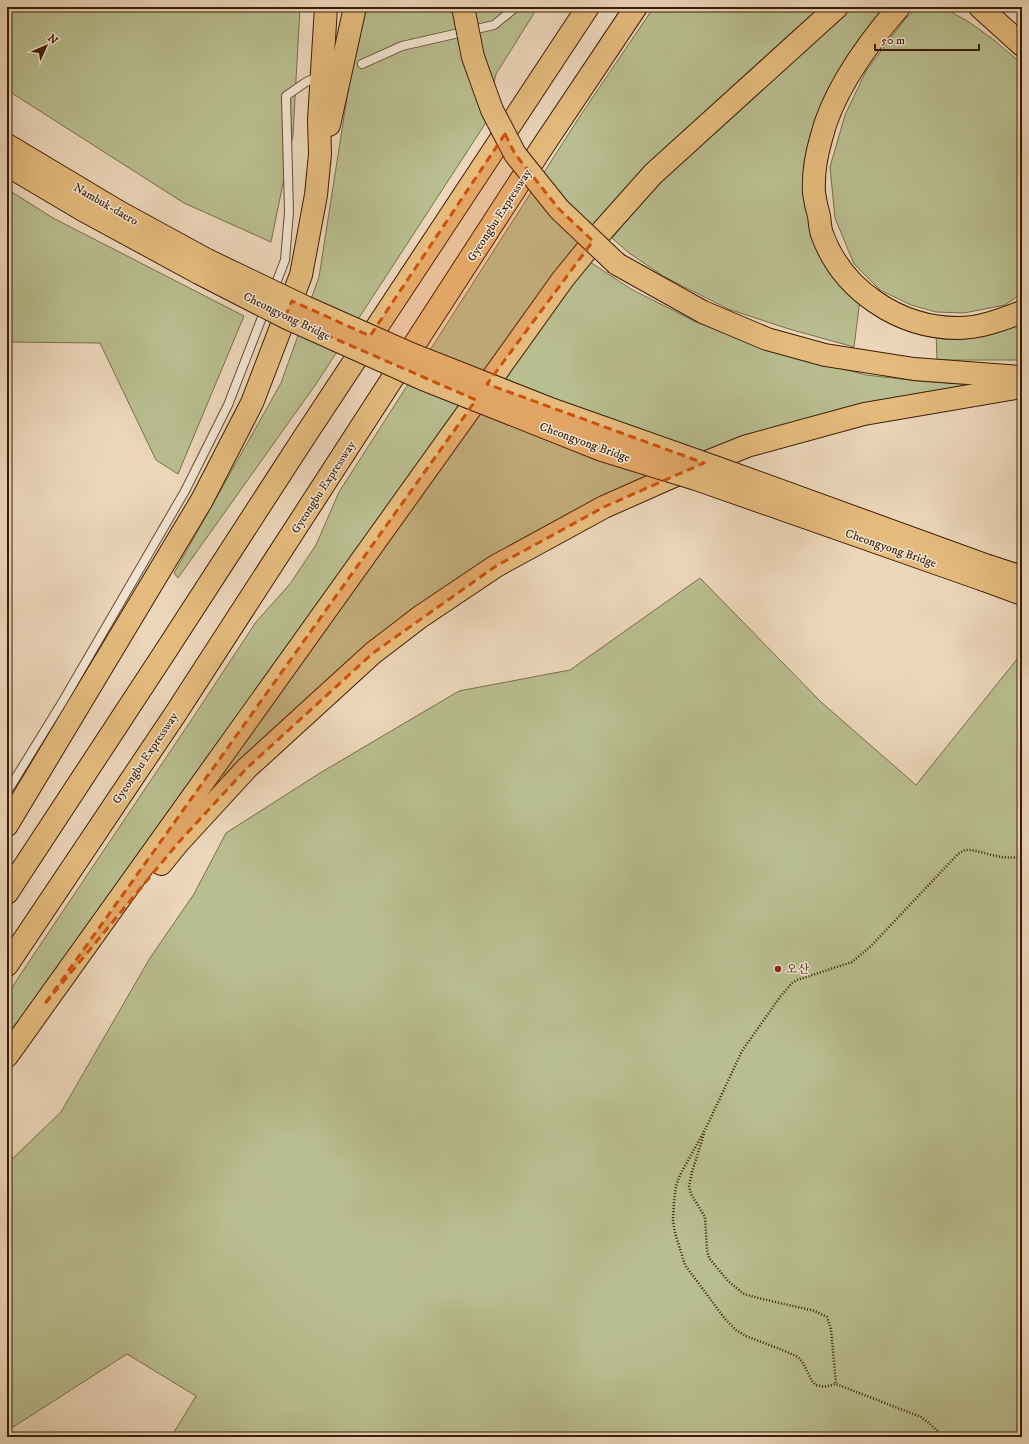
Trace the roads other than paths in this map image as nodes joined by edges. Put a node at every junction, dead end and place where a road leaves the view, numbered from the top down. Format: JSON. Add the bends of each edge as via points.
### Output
{"nodes":[{"id":1,"x":326,"y":7,"type":"edge"},
{"id":2,"x":355,"y":7,"type":"edge"},
{"id":3,"x":463,"y":7,"type":"edge"},
{"id":4,"x":516,"y":7,"type":"edge"},
{"id":5,"x":588,"y":7,"type":"edge"},
{"id":6,"x":636,"y":7,"type":"edge"},
{"id":7,"x":837,"y":7,"type":"edge"},
{"id":8,"x":899,"y":7,"type":"edge"},
{"id":9,"x":980,"y":7,"type":"edge"},
{"id":10,"x":988,"y":7,"type":"edge"},
{"id":11,"x":1022,"y":28,"type":"edge"},
{"id":12,"x":1022,"y":45,"type":"edge"},
{"id":13,"x":362,"y":64,"type":"dead end"},
{"id":14,"x":313,"y":79,"type":"dead end"},
{"id":15,"x":7,"y":145,"type":"edge"},
{"id":16,"x":320,"y":154,"type":"junction"},
{"id":17,"x":7,"y":165,"type":"edge"},
{"id":18,"x":203,"y":267,"type":"junction"},
{"id":19,"x":1022,"y":312,"type":"edge"},
{"id":20,"x":1022,"y":377,"type":"edge"},
{"id":21,"x":1022,"y":387,"type":"edge"},
{"id":22,"x":986,"y":573,"type":"junction"},
{"id":23,"x":1022,"y":578,"type":"edge"},
{"id":24,"x":1022,"y":594,"type":"edge"},
{"id":25,"x":7,"y":792,"type":"edge"},
{"id":26,"x":7,"y":825,"type":"edge"},
{"id":27,"x":7,"y":893,"type":"edge"},
{"id":28,"x":7,"y":965,"type":"edge"},
{"id":29,"x":44,"y":1005,"type":"junction"},
{"id":30,"x":7,"y":1056,"type":"edge"}],
"edges":[{"from":1,"to":16,"type":"highway","via":[[319,120]]},
{"from":2,"to":16,"type":"highway","via":[[332,116]]},
{"from":3,"to":20,"type":"highway","bridge":true,"via":[[476,64],[492,110],[515,154],[559,209],[617,264],[703,312],[767,339],[825,355],[914,369]]},
{"from":4,"to":13,"type":"lane","via":[[494,25],[402,46]]},
{"from":5,"to":27,"type":"highway"},
{"from":6,"to":28,"type":"highway","name":"Gyeongbu Expressway","via":[[539,152],[176,713]]},
{"from":7,"to":29,"type":"highway","via":[[653,174],[563,279]]},
{"from":8,"to":19,"type":"highway","via":[[868,44],[840,91],[827,119],[816,166],[814,193],[822,234],[836,261],[856,287],[877,304],[902,316],[930,326],[958,328],[991,324]]},
{"from":9,"to":12,"type":"highway"},
{"from":10,"to":11,"type":"highway"},
{"from":14,"to":25,"type":"lane","via":[[286,96],[289,212],[285,260],[228,405],[185,491]]},
{"from":15,"to":18,"type":"highway","name":"Nambuk-daero","via":[[119,212]]},
{"from":16,"to":26,"type":"highway","via":[[316,195],[302,275],[252,403],[202,500]]},
{"from":17,"to":18,"type":"highway","name":"Nambuk-daero","via":[[83,210]]},
{"from":18,"to":22,"type":"highway","name":"Cheongyong Bridge","bridge":true,"via":[[287,318],[423,379],[602,450]]},
{"from":21,"to":29,"type":"highway","via":[[864,414],[747,446],[604,507],[496,566],[420,617],[373,653],[247,768],[178,843]]},
{"from":22,"to":23,"type":"highway"},
{"from":22,"to":24,"type":"highway"},
{"from":29,"to":30,"type":"highway"}]}
